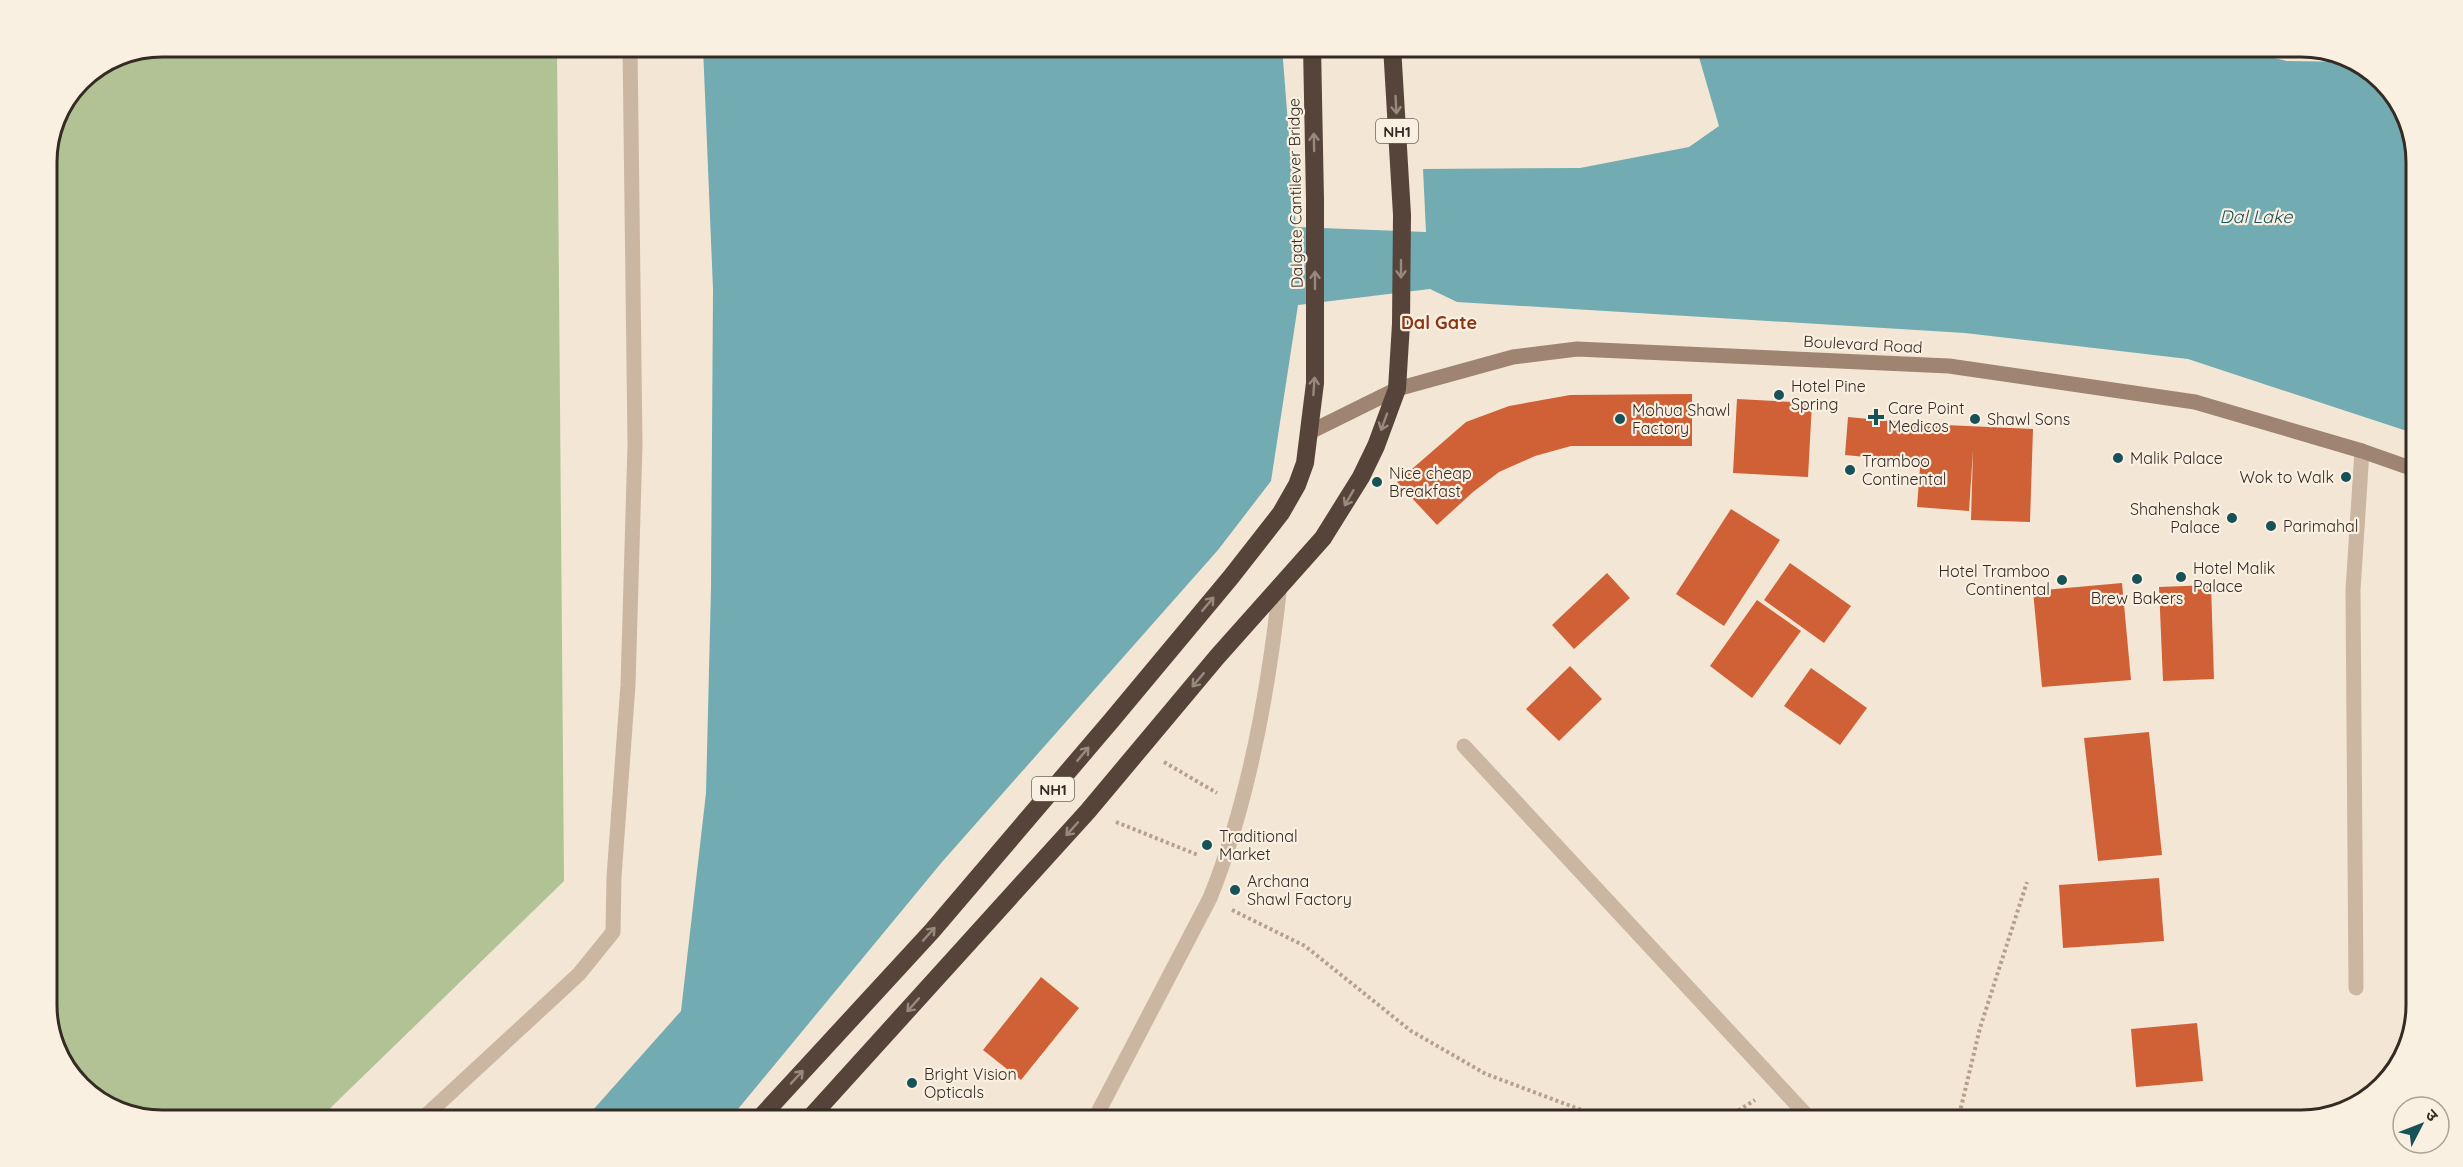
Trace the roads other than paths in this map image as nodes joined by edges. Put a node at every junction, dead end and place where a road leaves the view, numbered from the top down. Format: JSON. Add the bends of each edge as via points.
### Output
{"nodes":[{"id":1,"x":630,"y":57,"type":"edge"},
{"id":2,"x":1312,"y":57,"type":"edge"},
{"id":3,"x":1393,"y":57,"type":"edge"},
{"id":4,"x":1397,"y":389,"type":"junction"},
{"id":5,"x":1310,"y":432,"type":"junction"},
{"id":6,"x":2361,"y":451,"type":"junction"},
{"id":7,"x":2406,"y":467,"type":"edge"},
{"id":8,"x":1280,"y":584,"type":"junction"},
{"id":9,"x":1464,"y":746,"type":"dead end"},
{"id":10,"x":2355,"y":988,"type":"dead end"},
{"id":11,"x":432,"y":1110,"type":"edge"},
{"id":12,"x":767,"y":1110,"type":"edge"},
{"id":13,"x":817,"y":1110,"type":"edge"},
{"id":14,"x":1099,"y":1110,"type":"edge"},
{"id":15,"x":1802,"y":1110,"type":"edge"}],
"edges":[{"from":1,"to":11,"type":"street","via":[[635,445],[628,685],[613,932],[579,974]]},
{"from":5,"to":2,"type":"highway","name":"Dalgate Cantilever Bridge","number":"NH1","one_way":true,"via":[[1316,339]]},
{"from":3,"to":4,"type":"highway","number":"NH1","one_way":true,"via":[[1402,215]]},
{"from":4,"to":5,"type":"main road","name":"Boulevard Road"},
{"from":4,"to":6,"type":"main road","name":"Boulevard Road","via":[[1513,357],[1577,349],[1949,366],[2195,402]]},
{"from":4,"to":8,"type":"highway","number":"NH1","one_way":true,"via":[[1376,446],[1345,505],[1323,538]]},
{"from":12,"to":5,"type":"highway","number":"NH1","one_way":true,"via":[[932,931],[1231,577],[1298,485]]},
{"from":6,"to":7,"type":"main road","name":"Boulevard Road"},
{"from":6,"to":10,"type":"street","via":[[2353,590]]},
{"from":8,"to":13,"type":"highway","number":"NH1","one_way":true,"via":[[1088,811]]},
{"from":8,"to":14,"type":"street","via":[[1272,657],[1240,808],[1223,866]]},
{"from":9,"to":15,"type":"street"}]}
